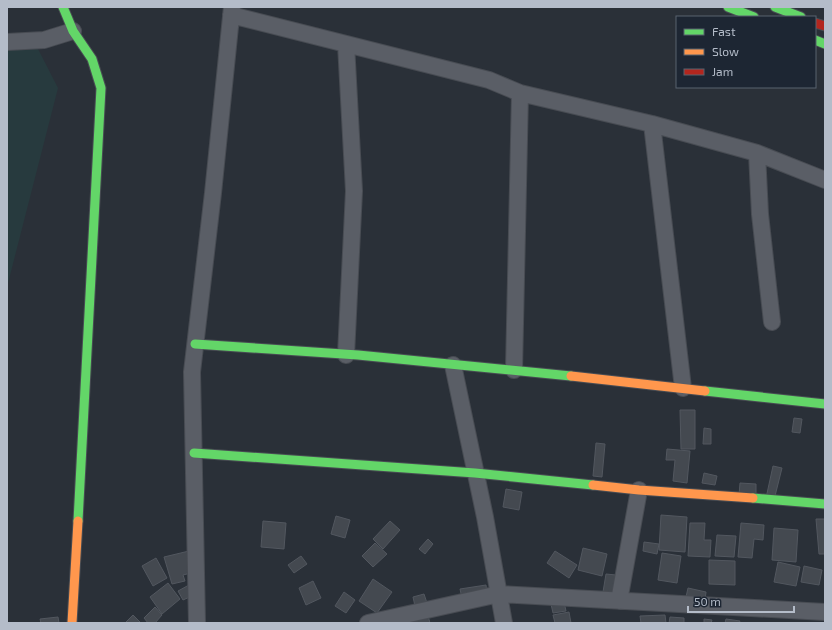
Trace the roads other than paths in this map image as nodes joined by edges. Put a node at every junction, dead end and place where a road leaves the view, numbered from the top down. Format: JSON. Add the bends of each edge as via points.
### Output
{"nodes":[{"id":1,"x":62,"y":7,"type":"edge"},
{"id":2,"x":728,"y":7,"type":"edge"},
{"id":3,"x":775,"y":7,"type":"edge"},
{"id":4,"x":231,"y":11,"type":"edge"},
{"id":5,"x":751,"y":16,"type":"edge"},
{"id":6,"x":798,"y":16,"type":"edge"},
{"id":7,"x":73,"y":31,"type":"junction"},
{"id":8,"x":7,"y":42,"type":"edge"},
{"id":9,"x":346,"y":44,"type":"junction"},
{"id":10,"x":520,"y":93,"type":"junction"},
{"id":11,"x":652,"y":124,"type":"junction"},
{"id":12,"x":757,"y":153,"type":"junction"},
{"id":13,"x":825,"y":180,"type":"edge"},
{"id":14,"x":772,"y":322,"type":"dead end"},
{"id":15,"x":195,"y":344,"type":"junction"},
{"id":16,"x":346,"y":355,"type":"junction"},
{"id":17,"x":452,"y":365,"type":"junction"},
{"id":18,"x":514,"y":370,"type":"junction"},
{"id":19,"x":683,"y":388,"type":"junction"},
{"id":20,"x":825,"y":404,"type":"edge"},
{"id":21,"x":194,"y":453,"type":"junction"},
{"id":22,"x":475,"y":473,"type":"junction"},
{"id":23,"x":639,"y":490,"type":"junction"},
{"id":24,"x":825,"y":504,"type":"edge"},
{"id":25,"x":499,"y":594,"type":"junction"},
{"id":26,"x":620,"y":601,"type":"junction"},
{"id":27,"x":825,"y":612,"type":"edge"},
{"id":28,"x":746,"y":616,"type":"edge"},
{"id":29,"x":72,"y":623,"type":"edge"},
{"id":30,"x":197,"y":623,"type":"edge"},
{"id":31,"x":368,"y":623,"type":"edge"},
{"id":32,"x":504,"y":623,"type":"edge"}],
"edges":[{"from":1,"to":7,"type":"street"},
{"from":2,"to":5,"type":"street"},
{"from":3,"to":6,"type":"street"},
{"from":4,"to":9,"type":"street"},
{"from":4,"to":15,"type":"street"},
{"from":7,"to":8,"type":"street","via":[[44,40]]},
{"from":7,"to":29,"type":"street","via":[[92,59],[100,88]]},
{"from":9,"to":10,"type":"street","via":[[489,80]]},
{"from":9,"to":16,"type":"street","via":[[354,190]]},
{"from":10,"to":11,"type":"street"},
{"from":10,"to":18,"type":"street"},
{"from":11,"to":12,"type":"street"},
{"from":11,"to":19,"type":"street"},
{"from":12,"to":13,"type":"street"},
{"from":12,"to":14,"type":"street","via":[[760,214]]},
{"from":15,"to":16,"type":"street"},
{"from":15,"to":21,"type":"street","via":[[192,372]]},
{"from":16,"to":17,"type":"street"},
{"from":17,"to":18,"type":"street"},
{"from":17,"to":22,"type":"street"},
{"from":18,"to":19,"type":"street"},
{"from":19,"to":20,"type":"street"},
{"from":21,"to":22,"type":"street"},
{"from":21,"to":30,"type":"street"},
{"from":22,"to":23,"type":"street"},
{"from":22,"to":25,"type":"street"},
{"from":23,"to":24,"type":"street"},
{"from":23,"to":26,"type":"street"},
{"from":25,"to":26,"type":"street"},
{"from":25,"to":31,"type":"street"},
{"from":25,"to":32,"type":"street"},
{"from":26,"to":28,"type":"street"},
{"from":27,"to":28,"type":"street"}]}
